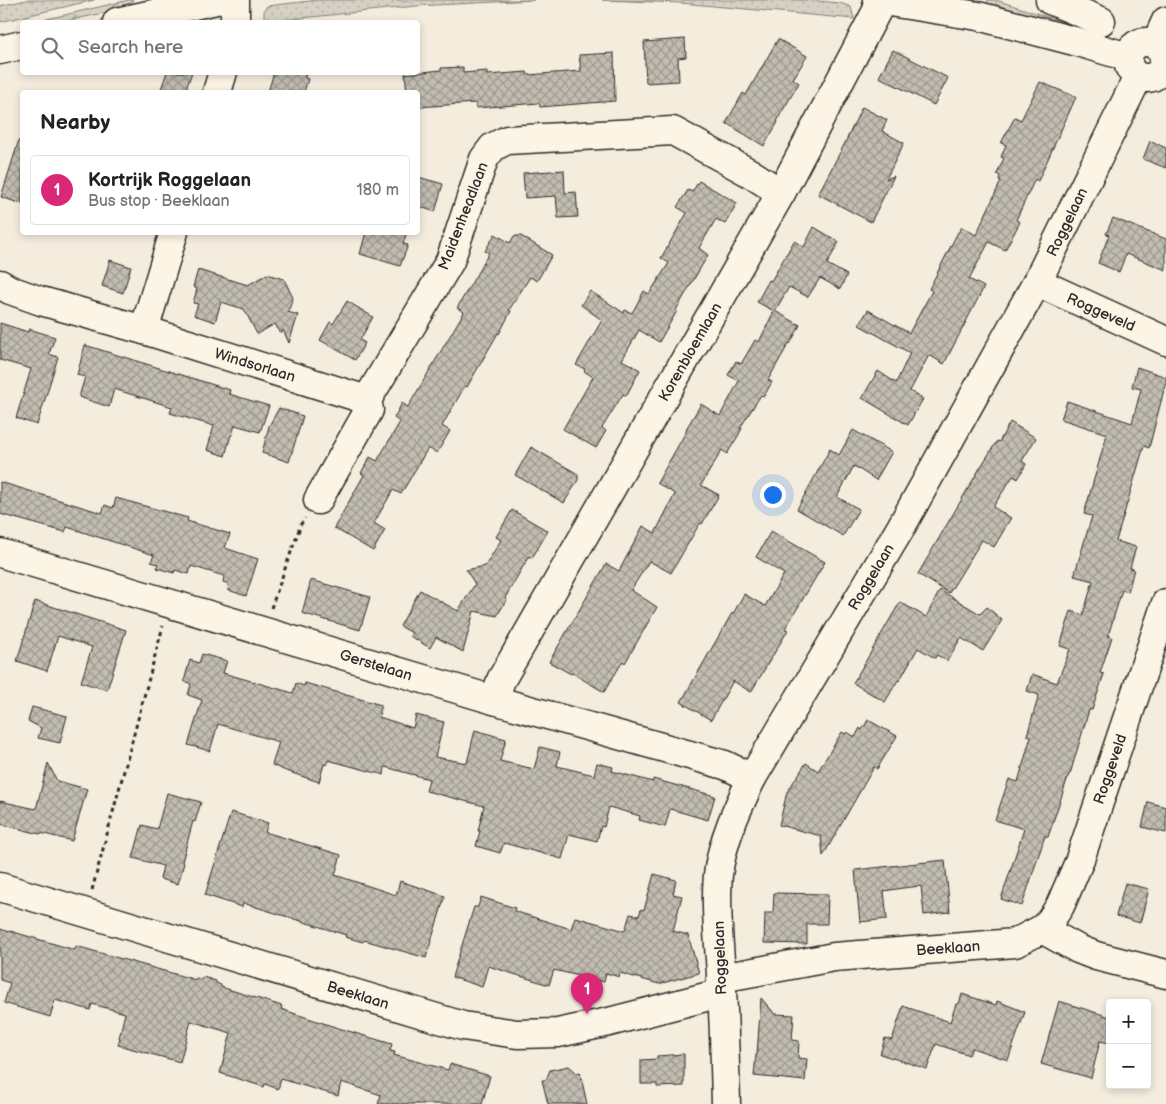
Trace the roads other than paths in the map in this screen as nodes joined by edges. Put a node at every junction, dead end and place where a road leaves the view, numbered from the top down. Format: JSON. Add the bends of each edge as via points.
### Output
{"nodes":[{"id":1,"x":216,"y":0,"type":"edge"},
{"id":2,"x":235,"y":0,"type":"edge"},
{"id":3,"x":877,"y":0,"type":"edge"},
{"id":4,"x":1050,"y":0,"type":"edge"},
{"id":5,"x":882,"y":1,"type":"edge"},
{"id":6,"x":161,"y":6,"type":"edge"},
{"id":7,"x":979,"y":8,"type":"edge"},
{"id":8,"x":122,"y":20,"type":"edge"},
{"id":9,"x":235,"y":20,"type":"edge"},
{"id":10,"x":1101,"y":21,"type":"dead end"},
{"id":11,"x":20,"y":45,"type":"edge"},
{"id":12,"x":1163,"y":49,"type":"edge"},
{"id":13,"x":0,"y":50,"type":"edge"},
{"id":14,"x":1133,"y":67,"type":"junction"},
{"id":15,"x":222,"y":75,"type":"edge"},
{"id":16,"x":218,"y":90,"type":"edge"},
{"id":17,"x":781,"y":193,"type":"junction"},
{"id":18,"x":173,"y":235,"type":"edge"},
{"id":19,"x":1036,"y":282,"type":"junction"},
{"id":20,"x":0,"y":284,"type":"edge"},
{"id":21,"x":144,"y":330,"type":"junction"},
{"id":22,"x":1166,"y":341,"type":"edge"},
{"id":23,"x":367,"y":400,"type":"junction"},
{"id":24,"x":318,"y":500,"type":"road end"},
{"id":25,"x":0,"y":553,"type":"edge"},
{"id":26,"x":1166,"y":603,"type":"edge"},
{"id":27,"x":494,"y":700,"type":"junction"},
{"id":28,"x":752,"y":778,"type":"junction"},
{"id":29,"x":0,"y":887,"type":"edge"},
{"id":30,"x":1042,"y":929,"type":"junction"},
{"id":31,"x":1166,"y":974,"type":"edge"},
{"id":32,"x":721,"y":985,"type":"junction"},
{"id":33,"x":726,"y":1104,"type":"edge"}],
"edges":[{"from":1,"to":6,"type":"street"},
{"from":2,"to":9,"type":"street"},
{"from":3,"to":5,"type":"street"},
{"from":4,"to":10,"type":"street"},
{"from":5,"to":7,"type":"street"},
{"from":5,"to":17,"type":"street","name":"Korenbloemlaan"},
{"from":6,"to":8,"type":"street"},
{"from":7,"to":14,"type":"street","via":[[1074,41]]},
{"from":11,"to":13,"type":"street"},
{"from":12,"to":14,"type":"street","via":[[1150,42],[1138,44],[1134,47]]},
{"from":14,"to":19,"type":"street","name":"Roggelaan"},
{"from":15,"to":16,"type":"street"},
{"from":17,"to":23,"type":"street","name":"Maidenheadlaan","via":[[673,132],[507,140],[493,147],[484,158],[450,260]]},
{"from":17,"to":27,"type":"street","name":"Korenbloemlaan","via":[[502,680]]},
{"from":18,"to":21,"type":"street"},
{"from":19,"to":22,"type":"street","name":"Roggeveld"},
{"from":19,"to":28,"type":"street","name":"Roggelaan","via":[[900,529]]},
{"from":20,"to":21,"type":"street","name":"Windsorlaan","via":[[41,301]]},
{"from":21,"to":23,"type":"street","name":"Windsorlaan"},
{"from":23,"to":24,"type":"street","name":"Maidenheadlaan","via":[[369,410]]},
{"from":25,"to":27,"type":"street","name":"Gerstelaan"},
{"from":26,"to":30,"type":"street","name":"Roggeveld","via":[[1079,862],[1060,906]]},
{"from":27,"to":28,"type":"street","name":"Gerstelaan","via":[[725,765]]},
{"from":28,"to":32,"type":"street","name":"Roggelaan","via":[[725,843],[718,875]]},
{"from":29,"to":32,"type":"street","name":"Beeklaan","via":[[464,1026],[518,1034],[558,1032],[601,1024]]},
{"from":30,"to":31,"type":"street","via":[[1078,949]]},
{"from":30,"to":32,"type":"street","name":"Beeklaan","via":[[1014,943],[834,957]]},
{"from":32,"to":33,"type":"street","name":"Roggelaan"}]}
